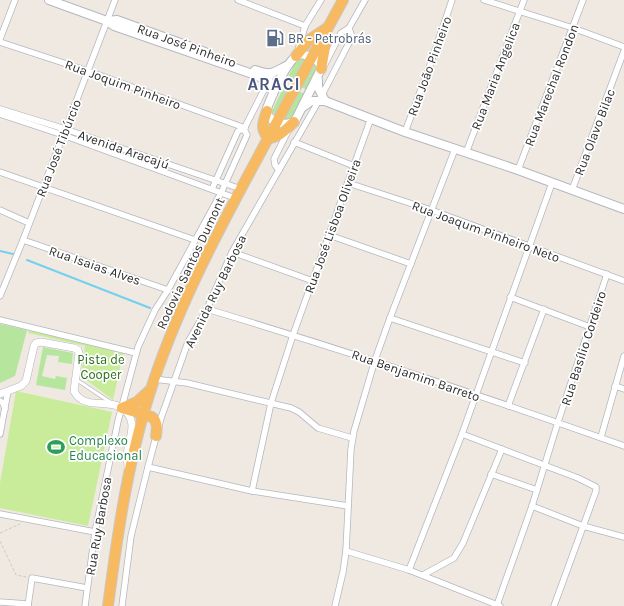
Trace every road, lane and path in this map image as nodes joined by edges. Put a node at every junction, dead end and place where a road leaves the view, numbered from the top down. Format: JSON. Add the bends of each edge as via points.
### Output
{"nodes":[{"id":1,"x":15,"y":0,"type":"edge"},
{"id":2,"x":49,"y":0,"type":"edge"},
{"id":3,"x":114,"y":0,"type":"edge"},
{"id":4,"x":239,"y":0,"type":"edge"},
{"id":5,"x":321,"y":0,"type":"edge"},
{"id":6,"x":344,"y":0,"type":"edge"},
{"id":7,"x":364,"y":0,"type":"edge"},
{"id":8,"x":452,"y":0,"type":"edge"},
{"id":9,"x":484,"y":0,"type":"edge"},
{"id":10,"x":524,"y":0,"type":"edge"},
{"id":11,"x":583,"y":0,"type":"edge"},
{"id":12,"x":520,"y":12,"type":"junction"},
{"id":13,"x":107,"y":21,"type":"junction"},
{"id":14,"x":305,"y":26,"type":"junction"},
{"id":15,"x":329,"y":27,"type":"junction"},
{"id":16,"x":349,"y":28,"type":"junction"},
{"id":17,"x":573,"y":28,"type":"junction"},
{"id":18,"x":0,"y":41,"type":"edge"},
{"id":19,"x":624,"y":47,"type":"edge"},
{"id":20,"x":624,"y":51,"type":"edge"},
{"id":21,"x":296,"y":56,"type":"junction"},
{"id":22,"x":312,"y":58,"type":"junction"},
{"id":23,"x":288,"y":65,"type":"junction"},
{"id":24,"x":88,"y":71,"type":"junction"},
{"id":25,"x":320,"y":73,"type":"junction"},
{"id":26,"x":270,"y":77,"type":"junction"},
{"id":27,"x":273,"y":94,"type":"junction"},
{"id":28,"x":322,"y":99,"type":"junction"},
{"id":29,"x":303,"y":107,"type":"junction"},
{"id":30,"x":0,"y":109,"type":"edge"},
{"id":31,"x":267,"y":111,"type":"junction"},
{"id":32,"x":0,"y":114,"type":"edge"},
{"id":33,"x":371,"y":118,"type":"junction"},
{"id":34,"x":277,"y":122,"type":"junction"},
{"id":35,"x":294,"y":122,"type":"junction"},
{"id":36,"x":244,"y":128,"type":"junction"},
{"id":37,"x":64,"y":132,"type":"junction"},
{"id":38,"x":405,"y":132,"type":"junction"},
{"id":39,"x":268,"y":138,"type":"junction"},
{"id":40,"x":294,"y":142,"type":"junction"},
{"id":41,"x":455,"y":149,"type":"junction"},
{"id":42,"x":466,"y":153,"type":"junction"},
{"id":43,"x":354,"y":166,"type":"junction"},
{"id":44,"x":279,"y":170,"type":"junction"},
{"id":45,"x":518,"y":170,"type":"junction"},
{"id":46,"x":0,"y":172,"type":"edge"},
{"id":47,"x":215,"y":180,"type":"junction"},
{"id":48,"x":348,"y":183,"type":"junction"},
{"id":49,"x":552,"y":183,"type":"junction"},
{"id":50,"x":226,"y":184,"type":"junction"},
{"id":51,"x":43,"y":186,"type":"junction"},
{"id":52,"x":212,"y":189,"type":"junction"},
{"id":53,"x":240,"y":189,"type":"junction"},
{"id":54,"x":572,"y":190,"type":"junction"},
{"id":55,"x":221,"y":193,"type":"junction"},
{"id":56,"x":235,"y":198,"type":"junction"},
{"id":57,"x":624,"y":209,"type":"edge"},
{"id":58,"x":0,"y":210,"type":"edge"},
{"id":59,"x":431,"y":210,"type":"junction"},
{"id":60,"x":29,"y":223,"type":"junction"},
{"id":61,"x":329,"y":235,"type":"junction"},
{"id":62,"x":23,"y":240,"type":"junction"},
{"id":63,"x":195,"y":240,"type":"junction"},
{"id":64,"x":528,"y":246,"type":"junction"},
{"id":65,"x":232,"y":252,"type":"junction"},
{"id":66,"x":411,"y":264,"type":"junction"},
{"id":67,"x":607,"y":274,"type":"junction"},
{"id":68,"x":3,"y":281,"type":"edge"},
{"id":69,"x":313,"y":281,"type":"junction"},
{"id":70,"x":624,"y":281,"type":"edge"},
{"id":71,"x":168,"y":290,"type":"junction"},
{"id":72,"x":0,"y":296,"type":"edge"},
{"id":73,"x":510,"y":297,"type":"junction"},
{"id":74,"x":207,"y":309,"type":"junction"},
{"id":75,"x":544,"y":309,"type":"junction"},
{"id":76,"x":390,"y":318,"type":"junction"},
{"id":77,"x":0,"y":320,"type":"edge"},
{"id":78,"x":590,"y":327,"type":"junction"},
{"id":79,"x":293,"y":335,"type":"junction"},
{"id":80,"x":136,"y":353,"type":"junction"},
{"id":81,"x":490,"y":353,"type":"junction"},
{"id":82,"x":624,"y":356,"type":"edge"},
{"id":83,"x":375,"y":360,"type":"junction"},
{"id":84,"x":525,"y":363,"type":"junction"},
{"id":85,"x":74,"y":379,"type":"junction"},
{"id":86,"x":154,"y":379,"type":"junction"},
{"id":87,"x":174,"y":382,"type":"junction"},
{"id":88,"x":615,"y":386,"type":"junction"},
{"id":89,"x":624,"y":389,"type":"edge"},
{"id":90,"x":151,"y":390,"type":"junction"},
{"id":91,"x":8,"y":391,"type":"junction"},
{"id":92,"x":0,"y":394,"type":"edge"},
{"id":93,"x":476,"y":395,"type":"junction"},
{"id":94,"x":0,"y":401,"type":"edge"},
{"id":95,"x":271,"y":403,"type":"junction"},
{"id":96,"x":508,"y":406,"type":"junction"},
{"id":97,"x":118,"y":407,"type":"junction"},
{"id":98,"x":5,"y":410,"type":"junction"},
{"id":99,"x":144,"y":414,"type":"junction"},
{"id":100,"x":558,"y":422,"type":"junction"},
{"id":101,"x":0,"y":434,"type":"edge"},
{"id":102,"x":462,"y":434,"type":"junction"},
{"id":103,"x":156,"y":436,"type":"junction"},
{"id":104,"x":352,"y":438,"type":"junction"},
{"id":105,"x":601,"y":438,"type":"junction"},
{"id":106,"x":624,"y":446,"type":"edge"},
{"id":107,"x":502,"y":449,"type":"junction"},
{"id":108,"x":545,"y":466,"type":"junction"},
{"id":109,"x":148,"y":467,"type":"junction"},
{"id":110,"x":129,"y":473,"type":"junction"},
{"id":111,"x":491,"y":474,"type":"junction"},
{"id":112,"x":537,"y":490,"type":"junction"},
{"id":113,"x":252,"y":491,"type":"junction"},
{"id":114,"x":348,"y":506,"type":"junction"},
{"id":115,"x":532,"y":506,"type":"junction"},
{"id":116,"x":0,"y":514,"type":"edge"},
{"id":117,"x":30,"y":520,"type":"junction"},
{"id":118,"x":583,"y":526,"type":"junction"},
{"id":119,"x":95,"y":532,"type":"junction"},
{"id":120,"x":0,"y":533,"type":"edge"},
{"id":121,"x":624,"y":538,"type":"edge"},
{"id":122,"x":0,"y":541,"type":"edge"},
{"id":123,"x":346,"y":551,"type":"junction"},
{"id":124,"x":409,"y":570,"type":"junction"},
{"id":125,"x":423,"y":575,"type":"junction"},
{"id":126,"x":32,"y":578,"type":"junction"},
{"id":127,"x":87,"y":588,"type":"junction"},
{"id":128,"x":0,"y":602,"type":"edge"},
{"id":129,"x":28,"y":605,"type":"edge"},
{"id":130,"x":498,"y":605,"type":"edge"},
{"id":131,"x":85,"y":606,"type":"edge"},
{"id":132,"x":108,"y":606,"type":"edge"},
{"id":133,"x":122,"y":606,"type":"edge"},
{"id":134,"x":335,"y":606,"type":"edge"},
{"id":135,"x":554,"y":606,"type":"edge"}],
"edges":[{"from":1,"to":18,"type":"street"},
{"from":2,"to":13,"type":"main road","name":"Rua José Pinheiro"},
{"from":3,"to":13,"type":"street","name":"Rua José Tibúrcio"},
{"from":4,"to":14,"type":"street"},
{"from":5,"to":14,"type":"street"},
{"from":6,"to":15,"type":"highway","name":"Rodovia Santos Dumont"},
{"from":7,"to":16,"type":"street","name":"Avenida Ruy Barbosa"},
{"from":8,"to":38,"type":"street","name":"Rua João Pinheiro"},
{"from":9,"to":12,"type":"street"},
{"from":10,"to":12,"type":"street","name":"Rua Maria Angelica"},
{"from":11,"to":17,"type":"street","name":"Rua Marechal Rondon"},
{"from":12,"to":17,"type":"street"},
{"from":12,"to":42,"type":"street","name":"Rua Maria Angelica"},
{"from":13,"to":24,"type":"street","name":"Rua José Tibúrcio"},
{"from":13,"to":26,"type":"main road","name":"Rua José Pinheiro","via":[[117,20]]},
{"from":14,"to":21,"type":"street"},
{"from":15,"to":21,"type":"highway","via":[[309,40]]},
{"from":15,"to":22,"type":"highway","name":"Rodovia Santos Dumont"},
{"from":15,"to":25,"type":"highway"},
{"from":16,"to":25,"type":"street","via":[[340,33]]},
{"from":16,"to":28,"type":"street","name":"Avenida Ruy Barbosa","via":[[352,37]]},
{"from":17,"to":19,"type":"street"},
{"from":17,"to":45,"type":"street","name":"Rua Marechal Rondon"},
{"from":18,"to":24,"type":"street","name":"Rua Joquim Pinheiro"},
{"from":20,"to":54,"type":"street","name":"Rua Olavo Bilac"},
{"from":21,"to":22,"type":"main road","via":[[305,55]]},
{"from":21,"to":23,"type":"main road"},
{"from":22,"to":25,"type":"main road","via":[[319,62]]},
{"from":22,"to":34,"type":"highway","name":"Rodovia Santos Dumont"},
{"from":23,"to":26,"type":"main road"},
{"from":23,"to":27,"type":"main road"},
{"from":24,"to":36,"type":"street","name":"Rua Joquim Pinheiro"},
{"from":24,"to":37,"type":"street","name":"Rua José Tibúrcio"},
{"from":25,"to":28,"type":"main road","via":[[317,84]]},
{"from":25,"to":29,"type":"main road"},
{"from":26,"to":27,"type":"main road"},
{"from":26,"to":36,"type":"street"},
{"from":27,"to":31,"type":"main road"},
{"from":28,"to":29,"type":"main road","via":[[310,101]]},
{"from":28,"to":33,"type":"main road"},
{"from":28,"to":40,"type":"street","name":"Avenida Ruy Barbosa"},
{"from":29,"to":35,"type":"main road"},
{"from":30,"to":37,"type":"street","name":"Avenida Aracajú"},
{"from":31,"to":34,"type":"main road"},
{"from":31,"to":39,"type":"highway","via":[[263,128]]},
{"from":32,"to":37,"type":"street","name":"Avenida Aracajú"},
{"from":33,"to":38,"type":"main road"},
{"from":33,"to":43,"type":"street","name":"Rua José Lisboa Oliveira"},
{"from":34,"to":35,"type":"main road"},
{"from":34,"to":39,"type":"highway","name":"Rodovia Santos Dumont"},
{"from":35,"to":39,"type":"highway","via":[[281,134]]},
{"from":35,"to":44,"type":"street","via":[[274,159]]},
{"from":36,"to":47,"type":"street","via":[[238,132]]},
{"from":36,"to":50,"type":"street","name":"Rua Ruy Barbosa","via":[[247,135]]},
{"from":37,"to":47,"type":"street","name":"Avenida Aracajú"},
{"from":37,"to":51,"type":"street","name":"Rua José Tibúrcio"},
{"from":37,"to":52,"type":"street","name":"Avenida Aracajú"},
{"from":38,"to":41,"type":"main road"},
{"from":39,"to":53,"type":"highway","name":"Rodovia Santos Dumont"},
{"from":40,"to":43,"type":"street"},
{"from":40,"to":44,"type":"street","name":"Avenida Ruy Barbosa"},
{"from":41,"to":42,"type":"main road"},
{"from":41,"to":59,"type":"street"},
{"from":42,"to":45,"type":"main road"},
{"from":43,"to":48,"type":"street","name":"Rua José Lisboa Oliveira"},
{"from":44,"to":65,"type":"street","name":"Avenida Ruy Barbosa"},
{"from":45,"to":49,"type":"main road"},
{"from":46,"to":51,"type":"street"},
{"from":47,"to":50,"type":"street","name":"Avenida Aracajú"},
{"from":47,"to":52,"type":"street"},
{"from":48,"to":59,"type":"street","name":"Rua Joaqum Pinheiro Neto"},
{"from":48,"to":61,"type":"street","name":"Rua José Lisboa Oliveira"},
{"from":49,"to":54,"type":"main road"},
{"from":49,"to":64,"type":"street"},
{"from":50,"to":53,"type":"street","name":"Avenida Aracajú"},
{"from":50,"to":55,"type":"street","name":"Rua Ruy Barbosa"},
{"from":51,"to":60,"type":"street","name":"Rua José Tibúrcio"},
{"from":51,"to":63,"type":"street"},
{"from":52,"to":55,"type":"street","name":"Avenida Aracajú"},
{"from":53,"to":56,"type":"highway","name":"Rodovia Santos Dumont"},
{"from":54,"to":57,"type":"main road"},
{"from":55,"to":56,"type":"street","name":"Avenida Aracajú"},
{"from":55,"to":63,"type":"street","name":"Rua Ruy Barbosa"},
{"from":56,"to":86,"type":"highway","name":"Rodovia Santos Dumont","via":[[184,302]]},
{"from":58,"to":60,"type":"street"},
{"from":59,"to":64,"type":"street","name":"Rua Joaqum Pinheiro Neto"},
{"from":59,"to":66,"type":"street"},
{"from":60,"to":62,"type":"street","name":"Rua José Tibúrcio"},
{"from":61,"to":66,"type":"street"},
{"from":61,"to":69,"type":"street","name":"Rua José Lisboa Oliveira"},
{"from":62,"to":68,"type":"street","name":"Rua José Tibúrcio"},
{"from":62,"to":71,"type":"street","name":"Rua Isaias Alves"},
{"from":63,"to":71,"type":"street","name":"Rua Ruy Barbosa"},
{"from":64,"to":67,"type":"street","name":"Rua Joaqum Pinheiro Neto"},
{"from":64,"to":73,"type":"street"},
{"from":65,"to":69,"type":"street"},
{"from":65,"to":74,"type":"street","name":"Avenida Ruy Barbosa"},
{"from":66,"to":76,"type":"street"},
{"from":67,"to":70,"type":"street","name":"Rua Joaqum Pinheiro Neto"},
{"from":67,"to":78,"type":"street","name":"Rua Basílio Cordeiro"},
{"from":68,"to":72,"type":"street","name":"Rua José Tibúrcio"},
{"from":69,"to":79,"type":"street","name":"Rua José Lisboa Oliveira"},
{"from":71,"to":80,"type":"street","name":"Rua Ruy Barbosa","via":[[152,314]]},
{"from":73,"to":75,"type":"street"},
{"from":73,"to":81,"type":"street"},
{"from":74,"to":79,"type":"street","name":"Rua Benjamim Barreto"},
{"from":74,"to":87,"type":"street","name":"Avenida Ruy Barbosa","via":[[188,342]]},
{"from":75,"to":78,"type":"street"},
{"from":75,"to":84,"type":"street"},
{"from":76,"to":81,"type":"street"},
{"from":76,"to":83,"type":"street"},
{"from":77,"to":80,"type":"street"},
{"from":78,"to":100,"type":"street","name":"Rua Basílio Cordeiro"},
{"from":79,"to":83,"type":"street","name":"Rua Benjamim Barreto"},
{"from":79,"to":95,"type":"street","name":"Rua José Lisboa Oliveira"},
{"from":80,"to":97,"type":"street","name":"Rua Ruy Barbosa"},
{"from":81,"to":84,"type":"street"},
{"from":81,"to":93,"type":"street"},
{"from":82,"to":88,"type":"street"},
{"from":83,"to":93,"type":"street","name":"Rua Benjamim Barreto"},
{"from":83,"to":104,"type":"street"},
{"from":84,"to":96,"type":"street"},
{"from":85,"to":91,"type":"street","via":[[78,350],[41,342],[34,346],[26,381]]},
{"from":85,"to":97,"type":"lane"},
{"from":85,"to":97,"type":"street","via":[[74,391],[80,399],[89,403]]},
{"from":86,"to":87,"type":"street"},
{"from":86,"to":90,"type":"highway","name":"Rodovia Santos Dumont"},
{"from":87,"to":95,"type":"street"},
{"from":87,"to":103,"type":"street","name":"Avenida Ruy Barbosa"},
{"from":88,"to":89,"type":"street"},
{"from":88,"to":105,"type":"street"},
{"from":90,"to":97,"type":"highway","via":[[137,402]]},
{"from":90,"to":99,"type":"highway","name":"Rodovia Santos Dumont"},
{"from":91,"to":92,"type":"street"},
{"from":91,"to":98,"type":"street"},
{"from":93,"to":96,"type":"street","name":"Rua Benjamim Barreto"},
{"from":93,"to":102,"type":"street"},
{"from":94,"to":98,"type":"street"},
{"from":95,"to":104,"type":"street","via":[[296,410],[320,429]]},
{"from":95,"to":113,"type":"street","name":"Rua José Lisboa Oliveira"},
{"from":96,"to":100,"type":"street","name":"Rua Benjamim Barreto"},
{"from":97,"to":99,"type":"highway"},
{"from":97,"to":110,"type":"street","via":[[129,417],[132,424],[127,457]]},
{"from":97,"to":119,"type":"street","name":"Rua Ruy Barbosa"},
{"from":98,"to":101,"type":"street"},
{"from":99,"to":103,"type":"highway","via":[[154,419]]},
{"from":99,"to":110,"type":"highway","name":"Rodovia Santos Dumont"},
{"from":100,"to":105,"type":"street","name":"Rua Benjamim Barreto"},
{"from":100,"to":108,"type":"street","name":"Rua Basílio Cordeiro"},
{"from":102,"to":107,"type":"street"},
{"from":102,"to":124,"type":"street"},
{"from":103,"to":109,"type":"street","name":"Avenida Ruy Barbosa"},
{"from":104,"to":114,"type":"street"},
{"from":105,"to":106,"type":"street","name":"Rua Benjamim Barreto"},
{"from":107,"to":108,"type":"street"},
{"from":107,"to":111,"type":"street"},
{"from":108,"to":112,"type":"street","name":"Rua Basílio Cordeiro"},
{"from":108,"to":118,"type":"street","via":[[596,487]]},
{"from":109,"to":113,"type":"street"},
{"from":109,"to":133,"type":"street","name":"Avenida Ruy Barbosa","via":[[131,536]]},
{"from":110,"to":132,"type":"highway","name":"Rodovia Santos Dumont"},
{"from":111,"to":112,"type":"street"},
{"from":111,"to":125,"type":"street","via":[[456,556]]},
{"from":112,"to":115,"type":"street","name":"Rua Basílio Cordeiro"},
{"from":113,"to":114,"type":"street"},
{"from":114,"to":123,"type":"street"},
{"from":115,"to":118,"type":"street"},
{"from":115,"to":130,"type":"street","name":"Rua Basílio Cordeiro"},
{"from":116,"to":117,"type":"street"},
{"from":117,"to":119,"type":"street"},
{"from":117,"to":120,"type":"path"},
{"from":118,"to":121,"type":"street"},
{"from":118,"to":135,"type":"street"},
{"from":119,"to":127,"type":"street","name":"Rua Ruy Barbosa"},
{"from":122,"to":126,"type":"path","via":[[16,576]]},
{"from":123,"to":124,"type":"street"},
{"from":123,"to":134,"type":"street"},
{"from":124,"to":125,"type":"street"},
{"from":125,"to":130,"type":"street"},
{"from":126,"to":127,"type":"street"},
{"from":126,"to":129,"type":"street"},
{"from":127,"to":131,"type":"street","name":"Rua Ruy Barbosa"},
{"from":128,"to":129,"type":"street"}]}
